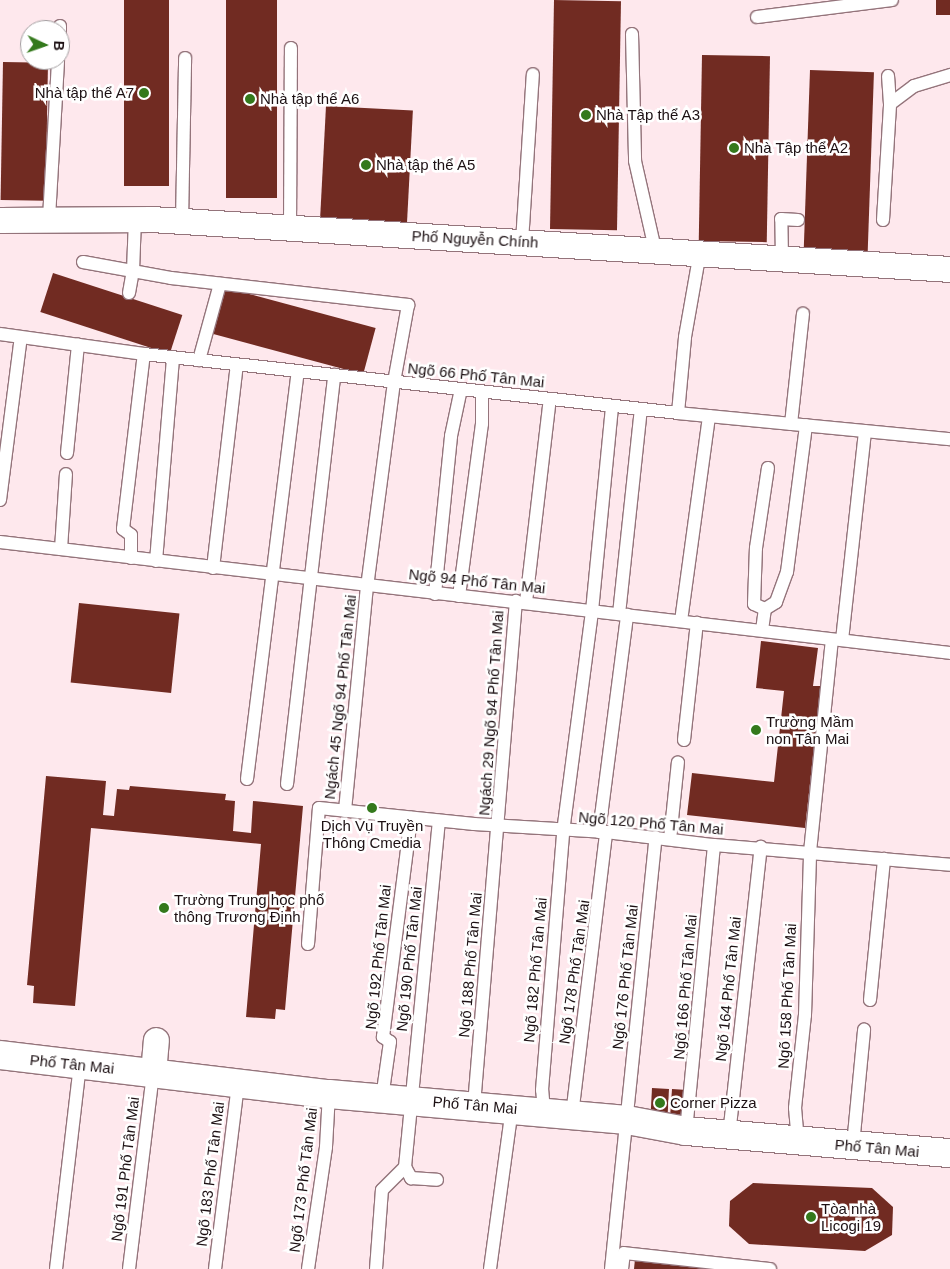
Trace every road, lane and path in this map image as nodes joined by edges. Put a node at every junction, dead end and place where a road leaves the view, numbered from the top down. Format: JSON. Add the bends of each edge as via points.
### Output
{"nodes":[{"id":1,"x":892,"y":0,"type":"edge"},
{"id":2,"x":757,"y":17,"type":"dead end"},
{"id":3,"x":632,"y":34,"type":"dead end"},
{"id":4,"x":291,"y":48,"type":"dead end"},
{"id":5,"x":185,"y":58,"type":"dead end"},
{"id":6,"x":57,"y":70,"type":"edge"},
{"id":7,"x":533,"y":74,"type":"dead end"},
{"id":8,"x":950,"y":75,"type":"edge"},
{"id":9,"x":888,"y":76,"type":"dead end"},
{"id":10,"x":890,"y":104,"type":"junction"},
{"id":11,"x":49,"y":218,"type":"junction"},
{"id":12,"x":135,"y":219,"type":"junction"},
{"id":13,"x":0,"y":220,"type":"edge"},
{"id":14,"x":798,"y":220,"type":"dead end"},
{"id":15,"x":883,"y":220,"type":"dead end"},
{"id":16,"x":182,"y":221,"type":"junction"},
{"id":17,"x":290,"y":228,"type":"junction"},
{"id":18,"x":522,"y":242,"type":"junction"},
{"id":19,"x":656,"y":249,"type":"junction"},
{"id":20,"x":700,"y":252,"type":"junction"},
{"id":21,"x":782,"y":258,"type":"junction"},
{"id":22,"x":83,"y":262,"type":"dead end"},
{"id":23,"x":950,"y":269,"type":"edge"},
{"id":24,"x":133,"y":271,"type":"junction"},
{"id":25,"x":220,"y":284,"type":"junction"},
{"id":26,"x":129,"y":293,"type":"dead end"},
{"id":27,"x":803,"y":314,"type":"dead end"},
{"id":28,"x":0,"y":334,"type":"edge"},
{"id":29,"x":21,"y":337,"type":"junction"},
{"id":30,"x":78,"y":345,"type":"junction"},
{"id":31,"x":144,"y":354,"type":"junction"},
{"id":32,"x":173,"y":358,"type":"junction"},
{"id":33,"x":199,"y":360,"type":"junction"},
{"id":34,"x":237,"y":364,"type":"junction"},
{"id":35,"x":298,"y":371,"type":"junction"},
{"id":36,"x":334,"y":375,"type":"junction"},
{"id":37,"x":394,"y":382,"type":"junction"},
{"id":38,"x":460,"y":389,"type":"junction"},
{"id":39,"x":482,"y":392,"type":"junction"},
{"id":40,"x":550,"y":399,"type":"junction"},
{"id":41,"x":612,"y":406,"type":"junction"},
{"id":42,"x":641,"y":409,"type":"junction"},
{"id":43,"x":678,"y":414,"type":"junction"},
{"id":44,"x":709,"y":416,"type":"junction"},
{"id":45,"x":791,"y":424,"type":"junction"},
{"id":46,"x":806,"y":425,"type":"junction"},
{"id":47,"x":865,"y":431,"type":"junction"},
{"id":48,"x":950,"y":439,"type":"edge"},
{"id":49,"x":67,"y":453,"type":"dead end"},
{"id":50,"x":768,"y":468,"type":"dead end"},
{"id":51,"x":66,"y":474,"type":"dead end"},
{"id":52,"x":0,"y":500,"type":"edge"},
{"id":53,"x":0,"y":542,"type":"edge"},
{"id":54,"x":61,"y":549,"type":"junction"},
{"id":55,"x":131,"y":558,"type":"junction"},
{"id":56,"x":156,"y":561,"type":"junction"},
{"id":57,"x":213,"y":568,"type":"junction"},
{"id":58,"x":274,"y":575,"type":"junction"},
{"id":59,"x":311,"y":579,"type":"junction"},
{"id":60,"x":368,"y":586,"type":"junction"},
{"id":61,"x":435,"y":594,"type":"junction"},
{"id":62,"x":459,"y":596,"type":"junction"},
{"id":63,"x":521,"y":602,"type":"junction"},
{"id":64,"x":765,"y":609,"type":"junction"},
{"id":65,"x":592,"y":611,"type":"junction"},
{"id":66,"x":623,"y":614,"type":"junction"},
{"id":67,"x":681,"y":621,"type":"junction"},
{"id":68,"x":698,"y":622,"type":"junction"},
{"id":69,"x":762,"y":630,"type":"junction"},
{"id":70,"x":837,"y":640,"type":"junction"},
{"id":71,"x":950,"y":653,"type":"edge"},
{"id":72,"x":684,"y":740,"type":"dead end"},
{"id":73,"x":678,"y":762,"type":"dead end"},
{"id":74,"x":247,"y":780,"type":"dead end"},
{"id":75,"x":287,"y":784,"type":"dead end"},
{"id":76,"x":345,"y":810,"type":"junction"},
{"id":77,"x":410,"y":818,"type":"junction"},
{"id":78,"x":439,"y":821,"type":"junction"},
{"id":79,"x":499,"y":827,"type":"junction"},
{"id":80,"x":563,"y":832,"type":"junction"},
{"id":81,"x":602,"y":832,"type":"junction"},
{"id":82,"x":656,"y":837,"type":"junction"},
{"id":83,"x":670,"y":839,"type":"junction"},
{"id":84,"x":714,"y":845,"type":"junction"},
{"id":85,"x":761,"y":847,"type":"junction"},
{"id":86,"x":810,"y":852,"type":"junction"},
{"id":87,"x":884,"y":859,"type":"junction"},
{"id":88,"x":950,"y":865,"type":"edge"},
{"id":89,"x":308,"y":944,"type":"dead end"},
{"id":90,"x":870,"y":1000,"type":"dead end"},
{"id":91,"x":864,"y":1030,"type":"dead end"},
{"id":92,"x":156,"y":1040,"type":"dead end"},
{"id":93,"x":0,"y":1056,"type":"edge"},
{"id":94,"x":80,"y":1065,"type":"junction"},
{"id":95,"x":153,"y":1073,"type":"junction"},
{"id":96,"x":238,"y":1084,"type":"junction"},
{"id":97,"x":329,"y":1094,"type":"junction"},
{"id":98,"x":382,"y":1098,"type":"junction"},
{"id":99,"x":412,"y":1100,"type":"junction"},
{"id":100,"x":474,"y":1106,"type":"junction"},
{"id":101,"x":512,"y":1110,"type":"junction"},
{"id":102,"x":544,"y":1111,"type":"junction"},
{"id":103,"x":572,"y":1115,"type":"junction"},
{"id":104,"x":627,"y":1120,"type":"junction"},
{"id":105,"x":686,"y":1131,"type":"junction"},
{"id":106,"x":729,"y":1135,"type":"junction"},
{"id":107,"x":798,"y":1142,"type":"junction"},
{"id":108,"x":853,"y":1145,"type":"junction"},
{"id":109,"x":950,"y":1153,"type":"edge"},
{"id":110,"x":405,"y":1167,"type":"junction"},
{"id":111,"x":437,"y":1180,"type":"dead end"},
{"id":112,"x":56,"y":1269,"type":"edge"},
{"id":113,"x":129,"y":1269,"type":"edge"},
{"id":114,"x":215,"y":1269,"type":"edge"},
{"id":115,"x":308,"y":1269,"type":"edge"},
{"id":116,"x":376,"y":1269,"type":"edge"},
{"id":117,"x":490,"y":1269,"type":"edge"},
{"id":118,"x":610,"y":1269,"type":"edge"},
{"id":119,"x":622,"y":1269,"type":"edge"},
{"id":120,"x":770,"y":1269,"type":"edge"}],
"edges":[{"from":1,"to":2,"type":"lane"},
{"from":3,"to":19,"type":"lane","via":[[635,161]]},
{"from":4,"to":17,"type":"lane"},
{"from":5,"to":16,"type":"lane"},
{"from":6,"to":11,"type":"lane"},
{"from":7,"to":18,"type":"lane"},
{"from":8,"to":10,"type":"lane","via":[[914,86]]},
{"from":9,"to":10,"type":"lane"},
{"from":10,"to":15,"type":"lane"},
{"from":11,"to":12,"type":"street","name":"Phố Nguyễn Chính"},
{"from":11,"to":13,"type":"street","name":"Phố Nguyễn Chính"},
{"from":12,"to":16,"type":"street","name":"Phố Nguyễn Chính"},
{"from":12,"to":24,"type":"lane"},
{"from":14,"to":21,"type":"lane","via":[[781,219]]},
{"from":16,"to":17,"type":"street","name":"Phố Nguyễn Chính"},
{"from":17,"to":18,"type":"street","name":"Phố Nguyễn Chính"},
{"from":18,"to":19,"type":"street","name":"Phố Nguyễn Chính"},
{"from":19,"to":20,"type":"street","name":"Phố Nguyễn Chính"},
{"from":20,"to":21,"type":"street","name":"Phố Nguyễn Chính"},
{"from":20,"to":43,"type":"lane","via":[[685,336]]},
{"from":21,"to":23,"type":"street","name":"Phố Nguyễn Chính"},
{"from":22,"to":24,"type":"lane"},
{"from":24,"to":25,"type":"lane"},
{"from":24,"to":26,"type":"lane"},
{"from":25,"to":33,"type":"lane"},
{"from":25,"to":37,"type":"lane","name":"Ngách 45 Ngõ 94 Phố Tân Mai","via":[[408,305]]},
{"from":27,"to":45,"type":"lane"},
{"from":28,"to":29,"type":"lane","name":"Ngõ 66 Phố Tân Mai"},
{"from":29,"to":30,"type":"lane","name":"Ngõ 66 Phố Tân Mai"},
{"from":29,"to":52,"type":"lane"},
{"from":30,"to":31,"type":"lane","name":"Ngõ 66 Phố Tân Mai"},
{"from":30,"to":49,"type":"lane"},
{"from":31,"to":32,"type":"lane","name":"Ngõ 66 Phố Tân Mai"},
{"from":31,"to":55,"type":"lane","via":[[123,529],[131,535]]},
{"from":32,"to":33,"type":"lane","name":"Ngõ 66 Phố Tân Mai"},
{"from":32,"to":56,"type":"lane"},
{"from":33,"to":34,"type":"lane","name":"Ngõ 66 Phố Tân Mai"},
{"from":34,"to":35,"type":"lane","name":"Ngõ 66 Phố Tân Mai"},
{"from":34,"to":57,"type":"lane"},
{"from":35,"to":36,"type":"lane","name":"Ngõ 66 Phố Tân Mai"},
{"from":35,"to":58,"type":"lane"},
{"from":36,"to":37,"type":"lane","name":"Ngõ 66 Phố Tân Mai"},
{"from":36,"to":59,"type":"lane"},
{"from":37,"to":38,"type":"lane","name":"Ngõ 66 Phố Tân Mai"},
{"from":37,"to":60,"type":"lane","name":"Ngách 45 Ngõ 94 Phố Tân Mai"},
{"from":38,"to":39,"type":"lane","name":"Ngõ 66 Phố Tân Mai"},
{"from":38,"to":61,"type":"lane","via":[[451,436]]},
{"from":39,"to":40,"type":"lane","name":"Ngõ 66 Phố Tân Mai"},
{"from":39,"to":62,"type":"lane","via":[[482,424]]},
{"from":40,"to":41,"type":"lane","name":"Ngõ 66 Phố Tân Mai"},
{"from":40,"to":63,"type":"lane","name":"Ngách 29 Ngõ 94 Phố Tân Mai"},
{"from":41,"to":42,"type":"lane","name":"Ngõ 66 Phố Tân Mai"},
{"from":41,"to":65,"type":"lane","name":"Ngõ 182 Phố Tân Mai"},
{"from":42,"to":43,"type":"lane","name":"Ngõ 66 Phố Tân Mai"},
{"from":42,"to":66,"type":"lane","name":"Ngõ 178 Phố Tân Mai"},
{"from":43,"to":44,"type":"lane","name":"Ngõ 66 Phố Tân Mai"},
{"from":44,"to":45,"type":"lane","name":"Ngõ 66 Phố Tân Mai"},
{"from":44,"to":67,"type":"lane"},
{"from":45,"to":46,"type":"lane","name":"Ngõ 66 Phố Tân Mai"},
{"from":46,"to":47,"type":"lane","name":"Ngõ 66 Phố Tân Mai"},
{"from":46,"to":64,"type":"lane","via":[[787,572],[776,602]]},
{"from":47,"to":48,"type":"lane","name":"Ngõ 66 Phố Tân Mai"},
{"from":47,"to":70,"type":"lane","name":"Ngõ 158 Phố Tân Mai"},
{"from":50,"to":64,"type":"lane","via":[[756,548],[754,604]]},
{"from":51,"to":54,"type":"lane"},
{"from":53,"to":54,"type":"lane","name":"Ngõ 94 Phố Tân Mai"},
{"from":54,"to":55,"type":"lane","name":"Ngõ 94 Phố Tân Mai"},
{"from":55,"to":56,"type":"lane","name":"Ngõ 94 Phố Tân Mai"},
{"from":56,"to":57,"type":"lane","name":"Ngõ 94 Phố Tân Mai"},
{"from":57,"to":58,"type":"lane","name":"Ngõ 94 Phố Tân Mai"},
{"from":58,"to":59,"type":"lane","name":"Ngõ 94 Phố Tân Mai"},
{"from":58,"to":74,"type":"lane"},
{"from":59,"to":60,"type":"lane","name":"Ngõ 94 Phố Tân Mai"},
{"from":59,"to":75,"type":"lane"},
{"from":60,"to":61,"type":"lane","name":"Ngõ 94 Phố Tân Mai"},
{"from":60,"to":76,"type":"lane","name":"Ngách 45 Ngõ 94 Phố Tân Mai"},
{"from":61,"to":62,"type":"lane","name":"Ngõ 94 Phố Tân Mai"},
{"from":62,"to":63,"type":"lane","name":"Ngõ 94 Phố Tân Mai"},
{"from":63,"to":65,"type":"lane","name":"Ngõ 94 Phố Tân Mai"},
{"from":63,"to":79,"type":"lane","name":"Ngách 29 Ngõ 94 Phố Tân Mai"},
{"from":64,"to":69,"type":"lane"},
{"from":65,"to":66,"type":"lane","name":"Ngõ 94 Phố Tân Mai"},
{"from":65,"to":80,"type":"lane","name":"Ngõ 182 Phố Tân Mai"},
{"from":66,"to":67,"type":"lane","name":"Ngõ 94 Phố Tân Mai"},
{"from":66,"to":81,"type":"lane","name":"Ngõ 178 Phố Tân Mai"},
{"from":67,"to":68,"type":"lane","name":"Ngõ 94 Phố Tân Mai"},
{"from":68,"to":69,"type":"lane","name":"Ngõ 94 Phố Tân Mai"},
{"from":68,"to":72,"type":"lane"},
{"from":69,"to":70,"type":"lane","name":"Ngõ 94 Phố Tân Mai"},
{"from":70,"to":71,"type":"lane","name":"Ngõ 94 Phố Tân Mai"},
{"from":70,"to":86,"type":"lane","name":"Ngõ 158 Phố Tân Mai"},
{"from":73,"to":83,"type":"lane"},
{"from":76,"to":77,"type":"lane","name":"Ngõ 120 Phố Tân Mai"},
{"from":76,"to":89,"type":"lane","name":"Ngõ 120 Phố Tân Mai","via":[[319,808]]},
{"from":77,"to":78,"type":"lane","name":"Ngõ 120 Phố Tân Mai"},
{"from":77,"to":98,"type":"lane","name":"Ngõ 192 Phố Tân Mai","via":[[383,1037],[390,1042]]},
{"from":78,"to":79,"type":"lane","name":"Ngõ 120 Phố Tân Mai"},
{"from":78,"to":99,"type":"lane","name":"Ngõ 190 Phố Tân Mai"},
{"from":79,"to":80,"type":"lane","name":"Ngõ 120 Phố Tân Mai"},
{"from":79,"to":100,"type":"lane","name":"Ngõ 188 Phố Tân Mai"},
{"from":80,"to":81,"type":"lane","name":"Ngõ 120 Phố Tân Mai"},
{"from":80,"to":102,"type":"lane","name":"Ngõ 182 Phố Tân Mai","via":[[542,1090]]},
{"from":81,"to":82,"type":"lane","name":"Ngõ 120 Phố Tân Mai"},
{"from":81,"to":103,"type":"lane","name":"Ngõ 178 Phố Tân Mai"},
{"from":82,"to":83,"type":"lane","name":"Ngõ 120 Phố Tân Mai"},
{"from":82,"to":104,"type":"lane","name":"Ngõ 176 Phố Tân Mai"},
{"from":83,"to":84,"type":"lane","name":"Ngõ 120 Phố Tân Mai"},
{"from":84,"to":85,"type":"lane","name":"Ngõ 120 Phố Tân Mai"},
{"from":84,"to":105,"type":"lane","name":"Ngõ 166 Phố Tân Mai"},
{"from":85,"to":86,"type":"lane","name":"Ngõ 120 Phố Tân Mai"},
{"from":85,"to":106,"type":"lane","name":"Ngõ 164 Phố Tân Mai"},
{"from":86,"to":87,"type":"lane","name":"Ngõ 120 Phố Tân Mai"},
{"from":86,"to":107,"type":"lane","name":"Ngõ 158 Phố Tân Mai","via":[[805,1015],[795,1108]]},
{"from":87,"to":88,"type":"lane","name":"Ngõ 120 Phố Tân Mai"},
{"from":87,"to":90,"type":"lane"},
{"from":91,"to":108,"type":"lane"},
{"from":92,"to":95,"type":"street"},
{"from":93,"to":94,"type":"street","name":"Phố Tân Mai"},
{"from":94,"to":95,"type":"street","name":"Phố Tân Mai"},
{"from":94,"to":112,"type":"lane"},
{"from":95,"to":96,"type":"street","name":"Phố Tân Mai"},
{"from":95,"to":113,"type":"lane","name":"Ngõ 191 Phố Tân Mai"},
{"from":96,"to":97,"type":"street","name":"Phố Tân Mai"},
{"from":96,"to":114,"type":"lane","name":"Ngõ 183 Phố Tân Mai"},
{"from":97,"to":98,"type":"street","name":"Phố Tân Mai"},
{"from":97,"to":115,"type":"lane","name":"Ngõ 173 Phố Tân Mai","via":[[326,1147]]},
{"from":98,"to":99,"type":"street","name":"Phố Tân Mai"},
{"from":99,"to":100,"type":"street","name":"Phố Tân Mai"},
{"from":99,"to":110,"type":"lane","name":"Ngõ 190 Phố Tân Mai"},
{"from":100,"to":101,"type":"street","name":"Phố Tân Mai"},
{"from":101,"to":102,"type":"street","name":"Phố Tân Mai"},
{"from":101,"to":117,"type":"lane"},
{"from":102,"to":103,"type":"street","name":"Phố Tân Mai"},
{"from":103,"to":104,"type":"street","name":"Phố Tân Mai"},
{"from":104,"to":105,"type":"street","name":"Phố Tân Mai"},
{"from":104,"to":118,"type":"lane","name":"Ngõ 176 Phố Tân Mai"},
{"from":105,"to":106,"type":"street","name":"Phố Tân Mai"},
{"from":106,"to":107,"type":"street","name":"Phố Tân Mai"},
{"from":107,"to":108,"type":"street","name":"Phố Tân Mai"},
{"from":108,"to":109,"type":"street","name":"Phố Tân Mai"},
{"from":110,"to":111,"type":"lane","via":[[411,1178]]},
{"from":110,"to":116,"type":"lane","via":[[382,1190]]},
{"from":119,"to":120,"type":"lane","via":[[624,1253]]}]}
